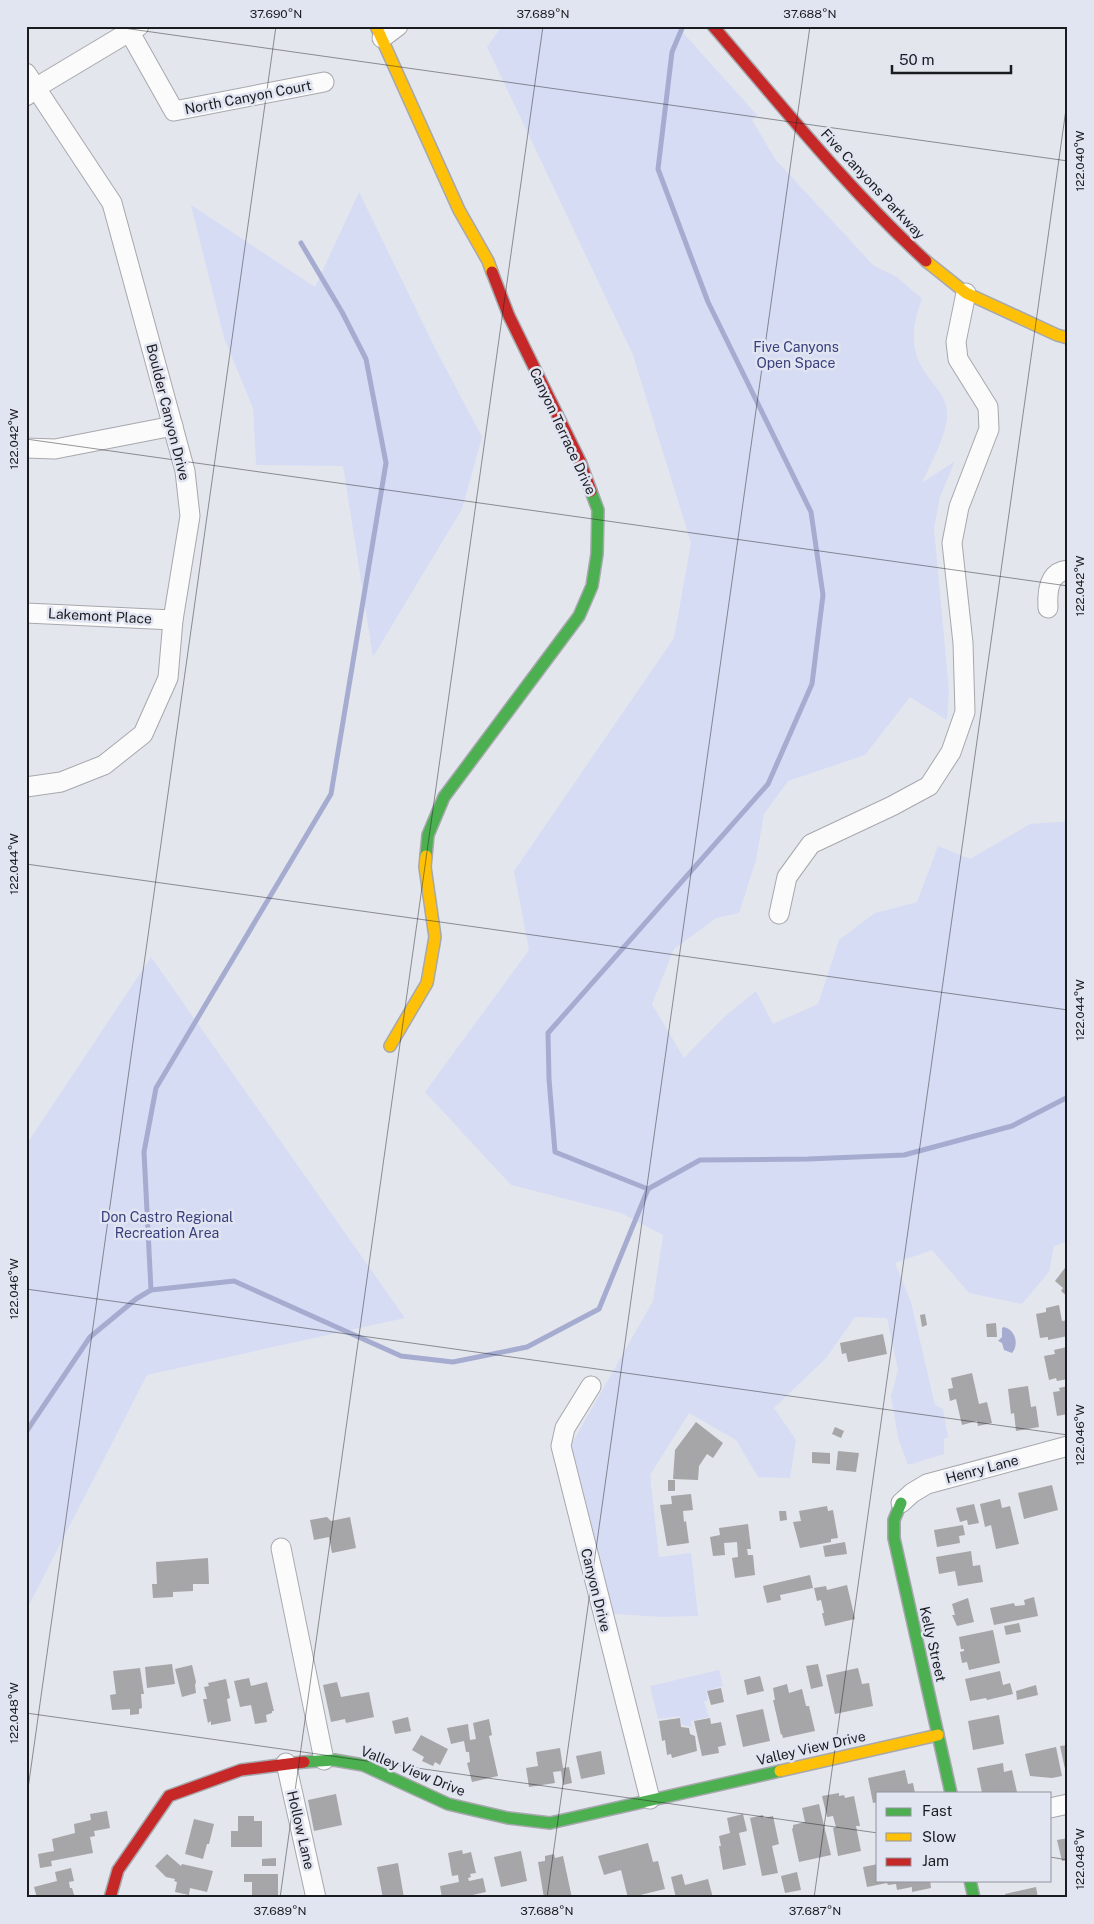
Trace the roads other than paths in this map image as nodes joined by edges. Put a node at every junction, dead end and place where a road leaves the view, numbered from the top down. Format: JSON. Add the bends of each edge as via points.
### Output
{"nodes":[{"id":1,"x":398,"y":26,"type":"edge"},
{"id":2,"x":713,"y":26,"type":"edge"},
{"id":3,"x":134,"y":28,"type":"edge"},
{"id":4,"x":379,"y":32,"type":"edge"},
{"id":5,"x":324,"y":82,"type":"dead end"},
{"id":6,"x":30,"y":85,"type":"edge"},
{"id":7,"x":966,"y":293,"type":"junction"},
{"id":8,"x":1068,"y":338,"type":"edge"},
{"id":9,"x":173,"y":426,"type":"junction"},
{"id":10,"x":26,"y":448,"type":"edge"},
{"id":11,"x":1068,"y":570,"type":"edge"},
{"id":12,"x":1048,"y":608,"type":"dead end"},
{"id":13,"x":26,"y":613,"type":"edge"},
{"id":14,"x":173,"y":620,"type":"junction"},
{"id":15,"x":26,"y":787,"type":"edge"},
{"id":16,"x":779,"y":914,"type":"dead end"},
{"id":17,"x":390,"y":1046,"type":"dead end"},
{"id":18,"x":591,"y":1386,"type":"dead end"},
{"id":19,"x":1068,"y":1446,"type":"edge"},
{"id":20,"x":901,"y":1503,"type":"joint"},
{"id":21,"x":280,"y":1548,"type":"dead end"},
{"id":22,"x":938,"y":1735,"type":"junction"},
{"id":23,"x":324,"y":1760,"type":"junction"},
{"id":24,"x":286,"y":1763,"type":"junction"},
{"id":25,"x":951,"y":1792,"type":"edge"},
{"id":26,"x":650,"y":1799,"type":"junction"},
{"id":27,"x":1068,"y":1804,"type":"edge"},
{"id":28,"x":1052,"y":1808,"type":"edge"},
{"id":29,"x":970,"y":1882,"type":"edge"},
{"id":30,"x":110,"y":1898,"type":"edge"},
{"id":31,"x":316,"y":1898,"type":"edge"},
{"id":32,"x":974,"y":1898,"type":"edge"}],
"edges":[{"from":1,"to":4,"type":"street"},
{"from":2,"to":7,"type":"street","name":"Five Canyons Parkway","via":[[885,223]]},
{"from":3,"to":5,"type":"street","name":"North Canyon Court","via":[[174,111]]},
{"from":3,"to":6,"type":"street"},
{"from":4,"to":17,"type":"street","name":"Canyon Terrace Drive","via":[[459,210],[488,261],[509,316],[580,461],[598,510],[592,586],[579,616],[444,797],[428,835],[425,867],[434,937],[427,983]]},
{"from":6,"to":9,"type":"street","name":"Boulder Canyon Drive","via":[[112,203]]},
{"from":7,"to":8,"type":"street","name":"Five Canyons Parkway"},
{"from":7,"to":16,"type":"street","via":[[956,342],[958,359],[988,407],[989,429],[959,507],[952,543],[964,643],[965,712],[951,752],[929,786],[810,844],[787,877]]},
{"from":9,"to":10,"type":"street","via":[[56,448]]},
{"from":9,"to":14,"type":"street","name":"Boulder Canyon Drive","via":[[185,471],[190,516]]},
{"from":11,"to":12,"type":"street","via":[[1053,577],[1047,589]]},
{"from":13,"to":14,"type":"street","name":"Lakemont Place"},
{"from":14,"to":15,"type":"street","name":"Boulder Canyon Drive","via":[[168,678],[143,734],[104,765],[61,782]]},
{"from":18,"to":26,"type":"street","name":"Canyon Drive","via":[[565,1428],[561,1446]]},
{"from":19,"to":20,"type":"street","name":"Henry Lane","via":[[927,1484]]},
{"from":20,"to":22,"type":"street","name":"Kelly Street","via":[[894,1520],[894,1538]]},
{"from":21,"to":23,"type":"street"},
{"from":22,"to":25,"type":"street","name":"Kelly Street"},
{"from":22,"to":26,"type":"street","name":"Valley View Drive"},
{"from":23,"to":24,"type":"street","name":"Valley View Drive"},
{"from":23,"to":26,"type":"street","name":"Valley View Drive","via":[[363,1765],[448,1804],[508,1818],[550,1823]]},
{"from":24,"to":30,"type":"street","name":"Valley View Drive","via":[[241,1770],[169,1796],[118,1870]]},
{"from":24,"to":31,"type":"street","name":"Hollow Lane"},
{"from":27,"to":28,"type":"street"},
{"from":29,"to":32,"type":"street"}]}
